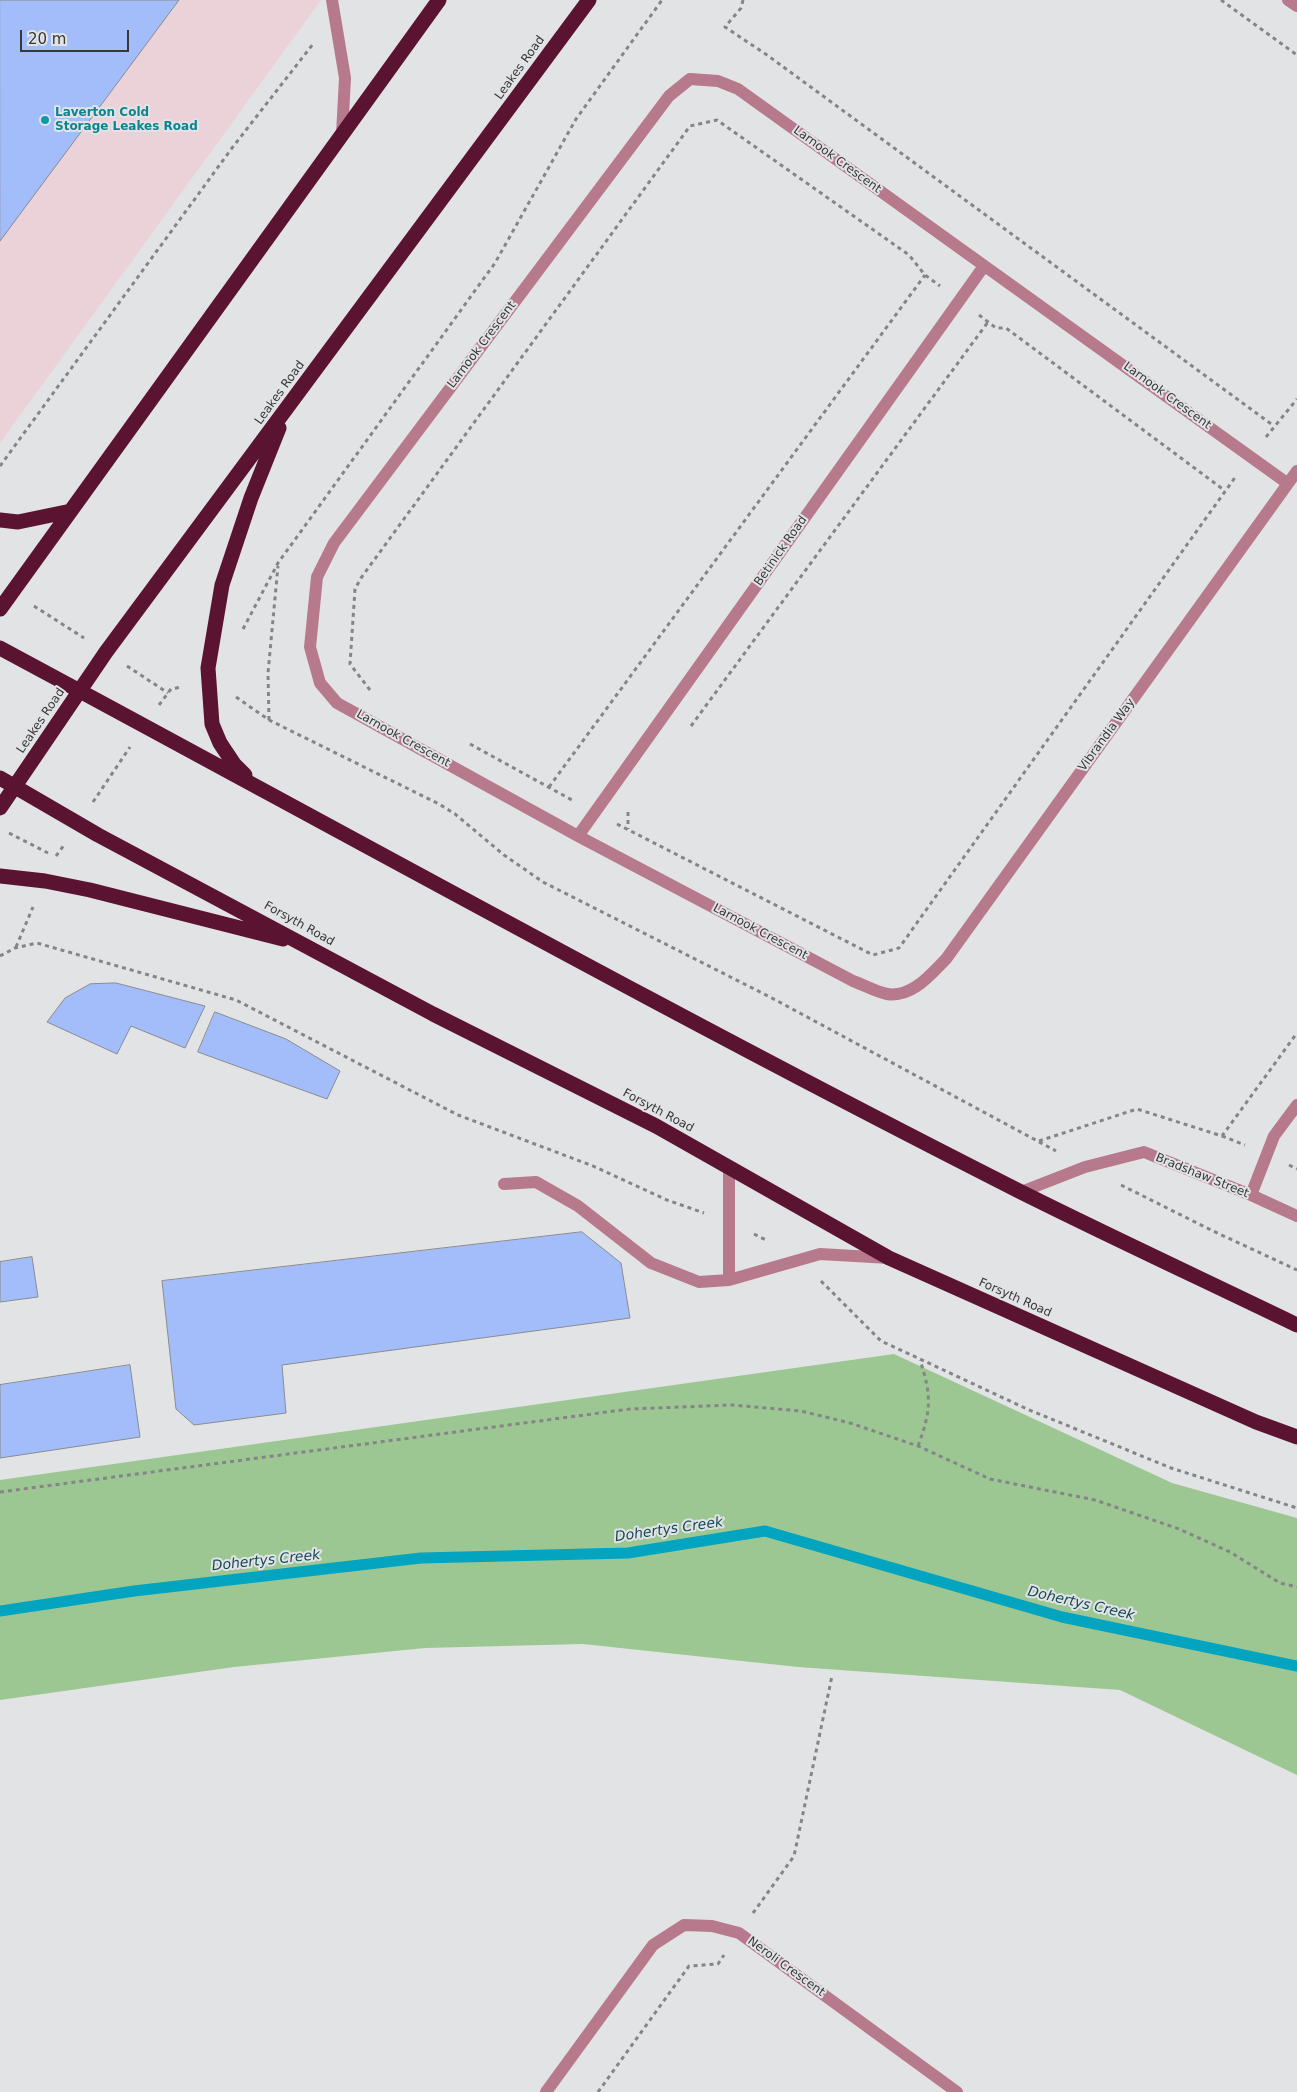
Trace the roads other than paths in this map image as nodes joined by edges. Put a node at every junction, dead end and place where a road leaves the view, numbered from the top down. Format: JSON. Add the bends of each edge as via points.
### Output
{"nodes":[{"id":1,"x":332,"y":0,"type":"edge"},
{"id":2,"x":439,"y":0,"type":"edge"},
{"id":3,"x":589,"y":0,"type":"edge"},
{"id":4,"x":1288,"y":0,"type":"edge"},
{"id":5,"x":1297,"y":6,"type":"edge"},
{"id":6,"x":342,"y":134,"type":"junction"},
{"id":7,"x":984,"y":266,"type":"junction"},
{"id":8,"x":288,"y":408,"type":"junction"},
{"id":9,"x":1297,"y":471,"type":"edge"},
{"id":10,"x":1287,"y":483,"type":"junction"},
{"id":11,"x":71,"y":511,"type":"junction"},
{"id":12,"x":0,"y":520,"type":"edge"},
{"id":13,"x":0,"y":610,"type":"edge"},
{"id":14,"x":0,"y":648,"type":"edge"},
{"id":15,"x":80,"y":691,"type":"junction"},
{"id":16,"x":0,"y":778,"type":"edge"},
{"id":17,"x":16,"y":787,"type":"junction"},
{"id":18,"x":260,"y":788,"type":"junction"},
{"id":19,"x":0,"y":808,"type":"edge"},
{"id":20,"x":578,"y":836,"type":"junction"},
{"id":21,"x":0,"y":876,"type":"edge"},
{"id":22,"x":306,"y":945,"type":"junction"},
{"id":23,"x":909,"y":991,"type":"joint"},
{"id":24,"x":1297,"y":1105,"type":"edge"},
{"id":25,"x":730,"y":1167,"type":"junction"},
{"id":26,"x":504,"y":1184,"type":"dead end"},
{"id":27,"x":1020,"y":1192,"type":"junction"},
{"id":28,"x":1251,"y":1195,"type":"junction"},
{"id":29,"x":1297,"y":1216,"type":"edge"},
{"id":30,"x":889,"y":1258,"type":"junction"},
{"id":31,"x":729,"y":1280,"type":"junction"},
{"id":32,"x":1297,"y":1325,"type":"edge"},
{"id":33,"x":1297,"y":1437,"type":"edge"},
{"id":34,"x":546,"y":2092,"type":"edge"},
{"id":35,"x":957,"y":2092,"type":"edge"}],
"edges":[{"from":1,"to":6,"type":"street","via":[[345,78]]},
{"from":2,"to":6,"type":"highway"},
{"from":3,"to":8,"type":"highway","name":"Leakes Road"},
{"from":4,"to":5,"type":"street"},
{"from":6,"to":11,"type":"highway"},
{"from":7,"to":10,"type":"street","name":"Larnook Crescent"},
{"from":7,"to":20,"type":"street","name":"Betinick Road"},
{"from":7,"to":20,"type":"street","name":"Larnook Crescent","via":[[738,89],[718,81],[690,79],[669,96],[334,542],[317,577],[310,647],[320,683],[336,703]]},
{"from":8,"to":15,"type":"highway","name":"Leakes Road"},
{"from":8,"to":18,"type":"highway","via":[[251,498],[222,585],[208,668],[212,724],[220,743],[234,764]]},
{"from":9,"to":10,"type":"street","name":"Vibrandia Way"},
{"from":10,"to":23,"type":"street","name":"Vibrandia Way","via":[[946,959]]},
{"from":11,"to":12,"type":"highway","via":[[18,522]]},
{"from":11,"to":13,"type":"highway"},
{"from":14,"to":15,"type":"highway"},
{"from":15,"to":17,"type":"highway","name":"Leakes Road"},
{"from":15,"to":18,"type":"highway"},
{"from":16,"to":17,"type":"highway","name":"Forsyth Road"},
{"from":17,"to":19,"type":"highway","name":"Leakes Road"},
{"from":17,"to":22,"type":"highway","name":"Forsyth Road","via":[[98,835]]},
{"from":18,"to":27,"type":"highway","via":[[699,1025]]},
{"from":20,"to":23,"type":"street","name":"Larnook Crescent","via":[[853,981],[888,994]]},
{"from":21,"to":22,"type":"highway","via":[[90,890]]},
{"from":22,"to":25,"type":"highway","name":"Forsyth Road"},
{"from":24,"to":28,"type":"street","via":[[1274,1136]]},
{"from":25,"to":30,"type":"highway","name":"Forsyth Road"},
{"from":25,"to":31,"type":"street"},
{"from":26,"to":31,"type":"street","via":[[536,1182],[578,1206],[651,1263],[699,1282]]},
{"from":27,"to":28,"type":"street","name":"Bradshaw Street","via":[[1085,1166],[1144,1152]]},
{"from":27,"to":32,"type":"highway"},
{"from":28,"to":29,"type":"street","name":"Bradshaw Street"},
{"from":30,"to":31,"type":"street","via":[[820,1254]]},
{"from":30,"to":33,"type":"highway","name":"Forsyth Road","via":[[1256,1422]]},
{"from":34,"to":35,"type":"street","name":"Neroli Crescent","via":[[652,1945],[684,1925],[712,1926],[739,1932]]}]}
